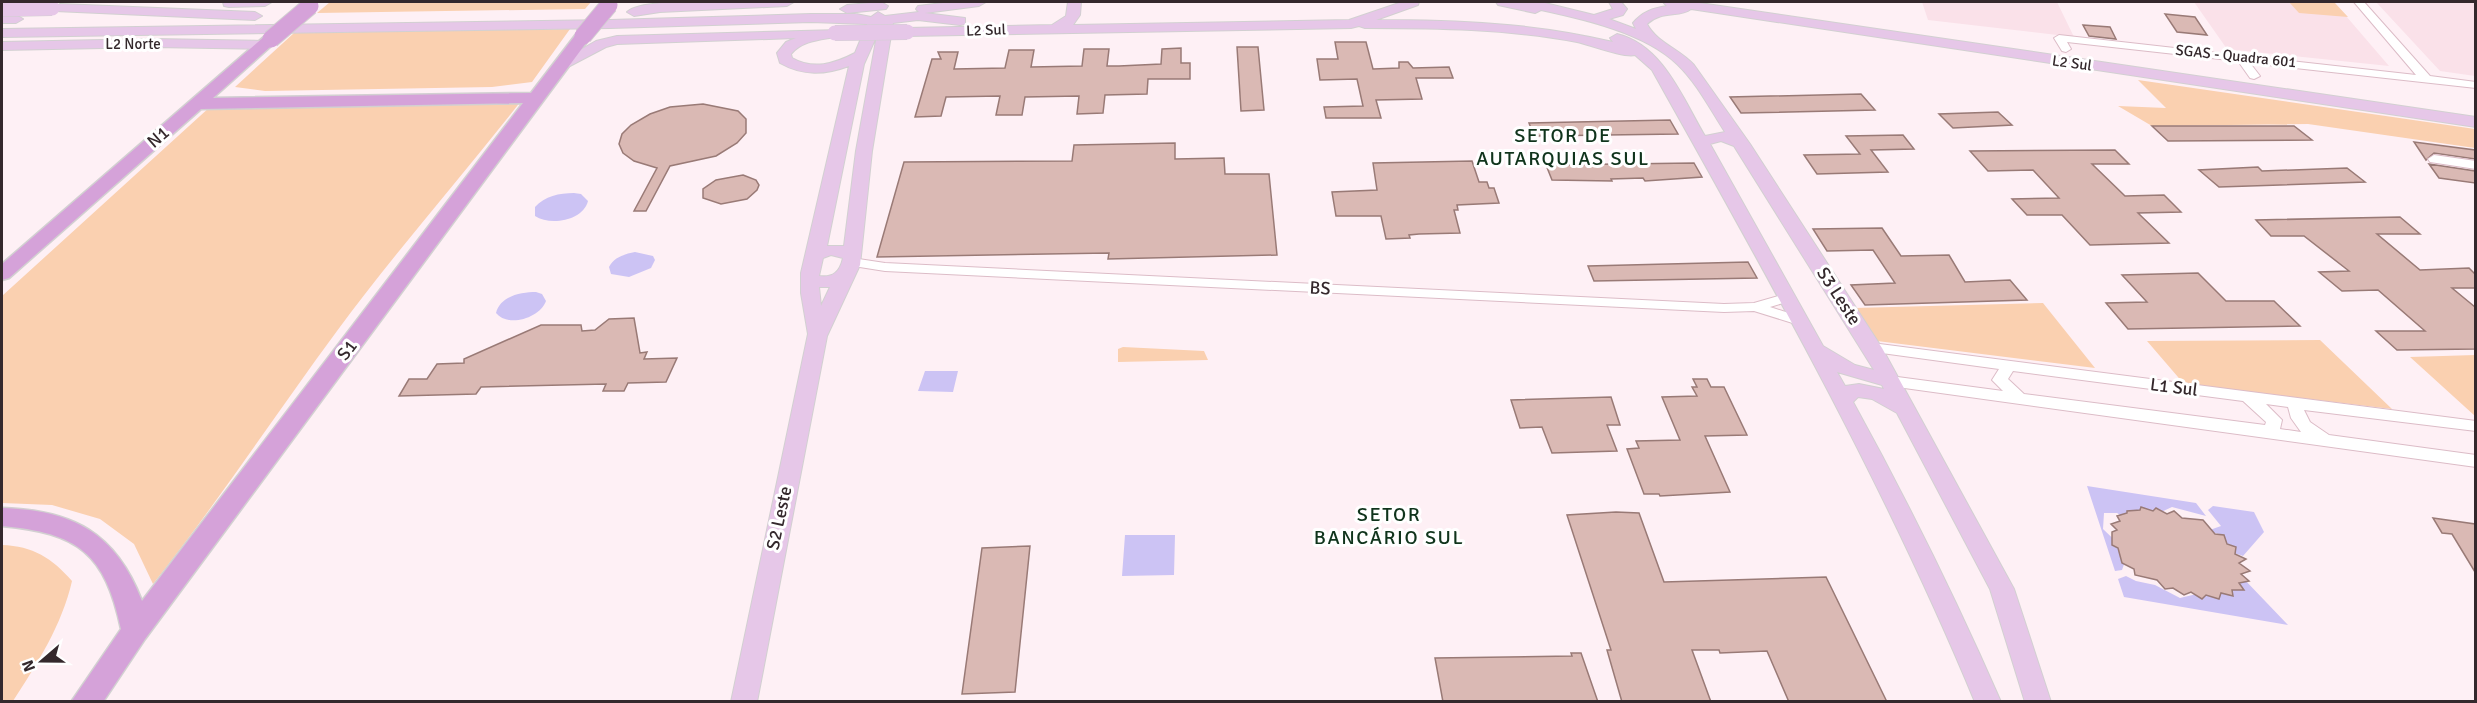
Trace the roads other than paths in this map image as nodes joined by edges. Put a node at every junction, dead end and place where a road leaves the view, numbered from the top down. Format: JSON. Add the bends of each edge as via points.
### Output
{"nodes":[{"id":1,"x":31,"y":2,"type":"edge"},
{"id":2,"x":265,"y":2,"type":"edge"},
{"id":3,"x":788,"y":2,"type":"edge"},
{"id":4,"x":980,"y":2,"type":"edge"},
{"id":5,"x":1074,"y":2,"type":"edge"},
{"id":6,"x":1087,"y":2,"type":"edge"},
{"id":7,"x":1413,"y":2,"type":"edge"},
{"id":8,"x":1503,"y":2,"type":"edge"},
{"id":9,"x":1524,"y":2,"type":"edge"},
{"id":10,"x":1615,"y":2,"type":"edge"},
{"id":11,"x":1669,"y":2,"type":"edge"},
{"id":12,"x":1747,"y":2,"type":"edge"},
{"id":13,"x":2359,"y":2,"type":"edge"},
{"id":14,"x":610,"y":3,"type":"edge"},
{"id":15,"x":313,"y":4,"type":"edge"},
{"id":16,"x":56,"y":8,"type":"junction"},
{"id":17,"x":2,"y":9,"type":"edge"},
{"id":18,"x":886,"y":10,"type":"edge"},
{"id":19,"x":1721,"y":10,"type":"junction"},
{"id":20,"x":11,"y":18,"type":"edge"},
{"id":21,"x":275,"y":18,"type":"junction"},
{"id":22,"x":634,"y":18,"type":"junction"},
{"id":23,"x":1592,"y":20,"type":"junction"},
{"id":24,"x":1351,"y":24,"type":"junction"},
{"id":25,"x":1102,"y":27,"type":"junction"},
{"id":26,"x":1057,"y":28,"type":"junction"},
{"id":27,"x":1021,"y":29,"type":"junction"},
{"id":28,"x":2,"y":33,"type":"edge"},
{"id":29,"x":833,"y":33,"type":"junction"},
{"id":30,"x":266,"y":37,"type":"junction"},
{"id":31,"x":1654,"y":42,"type":"junction"},
{"id":32,"x":2,"y":46,"type":"edge"},
{"id":33,"x":2066,"y":49,"type":"junction"},
{"id":34,"x":861,"y":55,"type":"junction"},
{"id":35,"x":2240,"y":57,"type":"junction"},
{"id":36,"x":561,"y":65,"type":"junction"},
{"id":37,"x":2254,"y":76,"type":"junction"},
{"id":38,"x":2425,"y":78,"type":"junction"},
{"id":39,"x":1665,"y":80,"type":"junction"},
{"id":40,"x":2475,"y":85,"type":"edge"},
{"id":41,"x":1703,"y":86,"type":"junction"},
{"id":42,"x":2274,"y":86,"type":"junction"},
{"id":43,"x":539,"y":92,"type":"junction"},
{"id":44,"x":2320,"y":93,"type":"junction"},
{"id":45,"x":202,"y":99,"type":"junction"},
{"id":46,"x":2475,"y":109,"type":"edge"},
{"id":47,"x":847,"y":112,"type":"junction"},
{"id":48,"x":870,"y":113,"type":"junction"},
{"id":49,"x":2475,"y":122,"type":"edge"},
{"id":50,"x":1701,"y":142,"type":"junction"},
{"id":51,"x":1742,"y":144,"type":"junction"},
{"id":52,"x":2434,"y":159,"type":"dead end"},
{"id":53,"x":2475,"y":165,"type":"edge"},
{"id":54,"x":816,"y":255,"type":"junction"},
{"id":55,"x":849,"y":266,"type":"junction"},
{"id":56,"x":2,"y":274,"type":"edge"},
{"id":57,"x":811,"y":280,"type":"junction"},
{"id":58,"x":1785,"y":298,"type":"junction"},
{"id":59,"x":1755,"y":307,"type":"junction"},
{"id":60,"x":1799,"y":321,"type":"junction"},
{"id":61,"x":818,"y":336,"type":"junction"},
{"id":62,"x":1872,"y":348,"type":"junction"},
{"id":63,"x":1817,"y":351,"type":"junction"},
{"id":64,"x":2008,"y":366,"type":"junction"},
{"id":65,"x":1890,"y":381,"type":"junction"},
{"id":66,"x":2246,"y":396,"type":"junction"},
{"id":67,"x":2020,"y":398,"type":"junction"},
{"id":68,"x":1842,"y":402,"type":"junction"},
{"id":69,"x":2307,"y":404,"type":"junction"},
{"id":70,"x":1904,"y":408,"type":"junction"},
{"id":71,"x":2475,"y":426,"type":"edge"},
{"id":72,"x":2265,"y":431,"type":"junction"},
{"id":73,"x":2329,"y":441,"type":"junction"},
{"id":74,"x":2475,"y":461,"type":"edge"},
{"id":75,"x":2,"y":517,"type":"edge"},
{"id":76,"x":135,"y":631,"type":"junction"},
{"id":77,"x":2023,"y":662,"type":"junction"},
{"id":78,"x":1983,"y":696,"type":"edge"},
{"id":79,"x":86,"y":702,"type":"edge"},
{"id":80,"x":744,"y":702,"type":"edge"},
{"id":81,"x":2038,"y":702,"type":"edge"},
{"id":82,"x":2053,"y":702,"type":"edge"}],
"edges":[{"from":1,"to":20,"type":"main road"},
{"from":2,"to":16,"type":"main road"},
{"from":3,"to":22,"type":"main road","via":[[660,8]]},
{"from":4,"to":18,"type":"main road"},
{"from":5,"to":26,"type":"main road","via":[[1073,18]]},
{"from":6,"to":25,"type":"main road","via":[[1092,20]]},
{"from":7,"to":24,"type":"main road","name":"L2 Sul"},
{"from":8,"to":39,"type":"main road","via":[[1596,28],[1639,51]]},
{"from":9,"to":23,"type":"main road","name":"S3 Leste"},
{"from":10,"to":23,"type":"main road","via":[[1618,12]]},
{"from":11,"to":19,"type":"main road","name":"L2 Sul"},
{"from":12,"to":33,"type":"main road","name":"L2 Sul"},
{"from":13,"to":38,"type":"street"},
{"from":14,"to":36,"type":"highway","name":"S1","bridge":true},
{"from":15,"to":30,"type":"highway","name":"N1","bridge":true},
{"from":16,"to":17,"type":"main road","bridge":true},
{"from":16,"to":21,"type":"main road"},
{"from":18,"to":22,"type":"main road","via":[[846,18]]},
{"from":18,"to":27,"type":"main road"},
{"from":18,"to":34,"type":"main road"},
{"from":18,"to":48,"type":"main road","name":"S2 Leste"},
{"from":19,"to":31,"type":"main road","via":[[1668,9],[1647,15],[1640,23]]},
{"from":19,"to":42,"type":"main road","name":"L2 Sul"},
{"from":20,"to":21,"type":"main road"},
{"from":20,"to":28,"type":"main road"},
{"from":21,"to":22,"type":"main road"},
{"from":22,"to":29,"type":"main road"},
{"from":22,"to":30,"type":"main road"},
{"from":23,"to":31,"type":"main road","name":"S3 Leste"},
{"from":24,"to":25,"type":"main road","name":"L2 Sul"},
{"from":24,"to":39,"type":"main road","via":[[1469,25],[1554,34],[1625,50]]},
{"from":25,"to":26,"type":"main road","name":"L2 Sul"},
{"from":26,"to":27,"type":"main road","name":"L2 Sul"},
{"from":27,"to":29,"type":"main road","name":"L2 Sul","bridge":true},
{"from":28,"to":30,"type":"main road"},
{"from":29,"to":34,"type":"main road","via":[[791,45],[784,53],[785,60],[795,67],[821,70],[846,64]]},
{"from":29,"to":36,"type":"main road","name":"L2 Sul","via":[[618,40],[601,44]]},
{"from":30,"to":32,"type":"main road","name":"L2 Norte"},
{"from":30,"to":45,"type":"highway","name":"N1"},
{"from":31,"to":41,"type":"main road","name":"S3 Leste","via":[[1679,58]]},
{"from":33,"to":35,"type":"street","name":"SGAS - Quadra 601","via":[[2059,38]]},
{"from":33,"to":37,"type":"main road","name":"L2 Sul"},
{"from":34,"to":47,"type":"main road"},
{"from":35,"to":37,"type":"street"},
{"from":35,"to":38,"type":"street","name":"SGAS - Quadra 601"},
{"from":36,"to":43,"type":"highway","name":"S1"},
{"from":37,"to":42,"type":"main road","name":"L2 Sul"},
{"from":38,"to":40,"type":"street","name":"SGAS - Quadra 601"},
{"from":39,"to":41,"type":"main road","via":[[1689,91]]},
{"from":39,"to":50,"type":"main road"},
{"from":41,"to":51,"type":"main road","name":"S3 Leste"},
{"from":42,"to":44,"type":"main road","name":"L2 Sul"},
{"from":43,"to":45,"type":"highway"},
{"from":43,"to":76,"type":"highway","name":"S1"},
{"from":44,"to":46,"type":"main road","name":"L2 Sul"},
{"from":44,"to":49,"type":"main road","name":"L2 Sul"},
{"from":45,"to":56,"type":"highway","name":"N1"},
{"from":47,"to":48,"type":"main road","via":[[856,116]]},
{"from":47,"to":54,"type":"main road"},
{"from":48,"to":55,"type":"main road","name":"S2 Leste"},
{"from":50,"to":51,"type":"main road","via":[[1722,136]]},
{"from":50,"to":58,"type":"main road"},
{"from":51,"to":62,"type":"main road","name":"S3 Leste"},
{"from":52,"to":53,"type":"street"},
{"from":54,"to":55,"type":"main road","via":[[839,249],[848,252]]},
{"from":54,"to":57,"type":"main road","name":"S2 Leste","via":[[810,267]]},
{"from":55,"to":57,"type":"main road","via":[[825,283]]},
{"from":55,"to":59,"type":"street","name":"BS","via":[[1583,303]]},
{"from":55,"to":61,"type":"main road","name":"S2 Leste"},
{"from":57,"to":61,"type":"main road","name":"S2 Leste"},
{"from":58,"to":59,"type":"street","name":"BS"},
{"from":58,"to":60,"type":"main road"},
{"from":59,"to":60,"type":"street","name":"BS"},
{"from":60,"to":63,"type":"main road"},
{"from":61,"to":80,"type":"main road","name":"S2 Leste"},
{"from":62,"to":64,"type":"street","name":"L1 Sul"},
{"from":62,"to":65,"type":"main road","name":"S3 Leste"},
{"from":63,"to":65,"type":"main road","via":[[1848,370]]},
{"from":63,"to":68,"type":"main road"},
{"from":64,"to":66,"type":"street","name":"L1 Sul"},
{"from":64,"to":67,"type":"street","via":[[2000,380]]},
{"from":65,"to":67,"type":"street","name":"L1 Sul"},
{"from":65,"to":70,"type":"main road","name":"S3 Leste"},
{"from":66,"to":69,"type":"street","name":"L1 Sul"},
{"from":66,"to":72,"type":"street","via":[[2274,420],[2273,428]]},
{"from":67,"to":72,"type":"street","name":"L1 Sul"},
{"from":68,"to":70,"type":"main road","via":[[1852,391],[1863,390],[1890,398]]},
{"from":68,"to":78,"type":"main road","via":[[1888,484],[1937,585]]},
{"from":69,"to":71,"type":"street","name":"L1 Sul"},
{"from":69,"to":73,"type":"street","via":[[2296,407],[2297,417]]},
{"from":70,"to":77,"type":"main road","name":"S3 Leste","via":[[1994,572]]},
{"from":72,"to":73,"type":"street","name":"L1 Sul"},
{"from":73,"to":74,"type":"street","name":"L1 Sul"},
{"from":75,"to":76,"type":"highway","via":[[25,517],[79,533],[112,562],[131,605]]},
{"from":76,"to":79,"type":"highway","name":"S1"},
{"from":77,"to":81,"type":"main road","name":"S3 Leste"},
{"from":77,"to":82,"type":"main road"}]}
